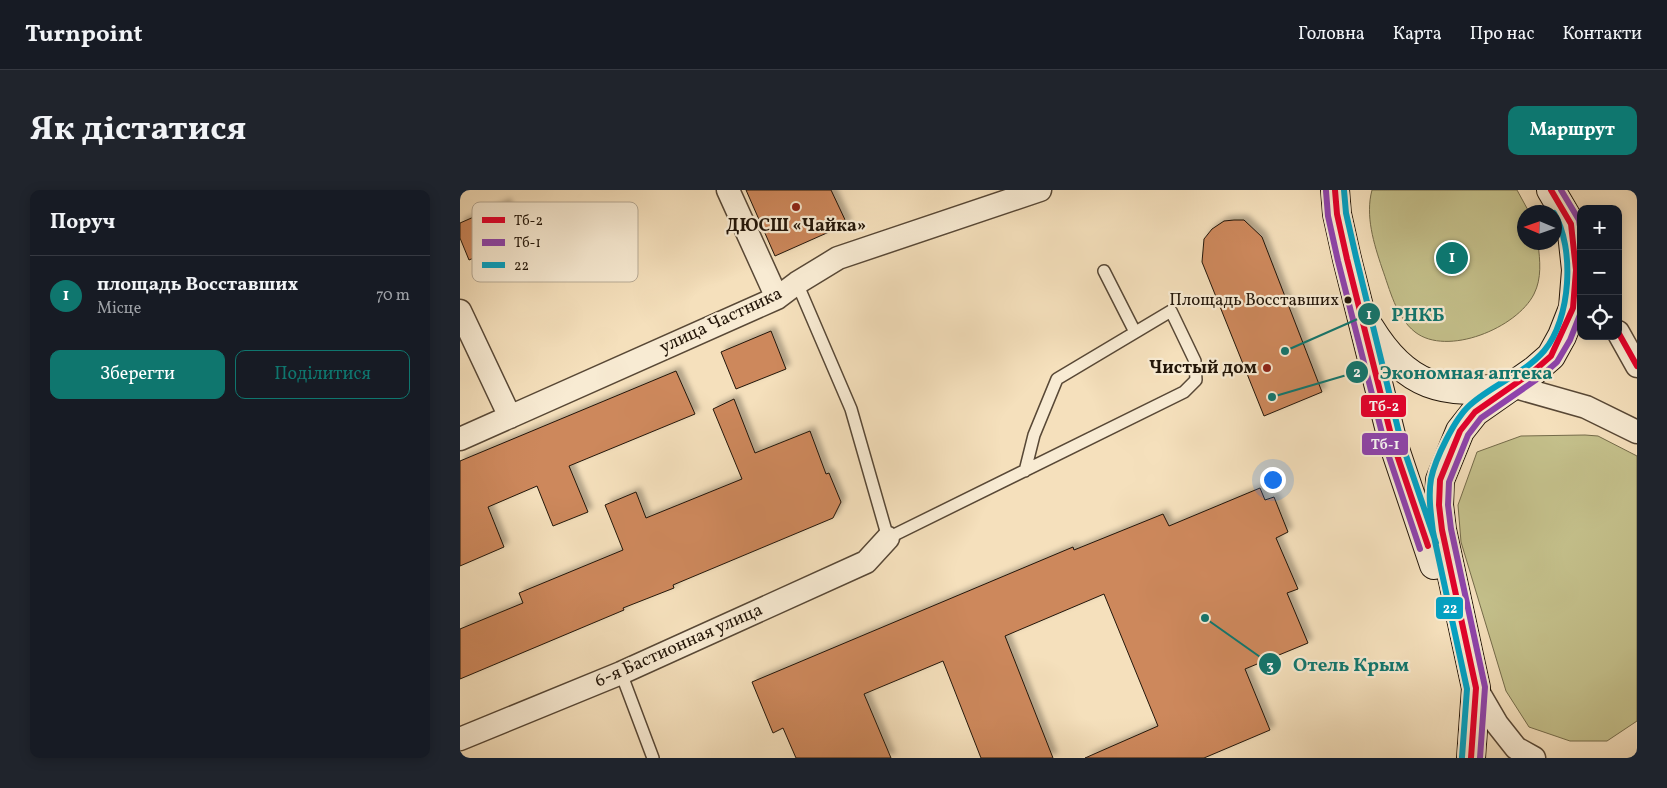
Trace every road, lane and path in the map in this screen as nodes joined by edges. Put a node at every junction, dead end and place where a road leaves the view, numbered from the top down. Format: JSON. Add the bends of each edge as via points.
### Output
{"nodes":[{"id":1,"x":728,"y":190,"type":"edge"},
{"id":2,"x":1040,"y":190,"type":"edge"},
{"id":3,"x":1335,"y":190,"type":"edge"},
{"id":4,"x":1551,"y":190,"type":"edge"},
{"id":5,"x":1576,"y":236,"type":"edge"},
{"id":6,"x":1104,"y":271,"type":"dead end"},
{"id":7,"x":797,"y":284,"type":"junction"},
{"id":8,"x":777,"y":298,"type":"junction"},
{"id":9,"x":460,"y":311,"type":"edge"},
{"id":10,"x":1360,"y":312,"type":"junction"},
{"id":11,"x":1135,"y":332,"type":"junction"},
{"id":12,"x":1627,"y":340,"type":"edge"},
{"id":13,"x":1637,"y":366,"type":"edge"},
{"id":14,"x":1512,"y":386,"type":"junction"},
{"id":15,"x":510,"y":417,"type":"junction"},
{"id":16,"x":1637,"y":432,"type":"edge"},
{"id":17,"x":460,"y":439,"type":"edge"},
{"id":18,"x":1025,"y":470,"type":"junction"},
{"id":19,"x":888,"y":538,"type":"junction"},
{"id":20,"x":621,"y":673,"type":"junction"},
{"id":21,"x":1476,"y":688,"type":"junction"},
{"id":22,"x":460,"y":739,"type":"edge"},
{"id":23,"x":653,"y":758,"type":"edge"},
{"id":24,"x":1471,"y":758,"type":"edge"},
{"id":25,"x":1534,"y":758,"type":"edge"}],
"edges":[{"from":1,"to":8,"type":"street"},
{"from":2,"to":7,"type":"street","name":"улица Частника","via":[[838,258]]},
{"from":3,"to":10,"type":"main road","via":[[1337,214]]},
{"from":4,"to":5,"type":"main road"},
{"from":5,"to":14,"type":"main road","via":[[1573,308],[1562,336],[1551,356]]},
{"from":6,"to":11,"type":"lane"},
{"from":7,"to":8,"type":"street","name":"улица Частника"},
{"from":7,"to":19,"type":"lane","via":[[851,409]]},
{"from":8,"to":15,"type":"street","name":"улица Частника"},
{"from":9,"to":15,"type":"street"},
{"from":10,"to":14,"type":"main road","via":[[1385,352],[1402,369],[1422,380],[1444,388],[1467,391]]},
{"from":10,"to":21,"type":"main road","via":[[1393,443]]},
{"from":11,"to":18,"type":"lane","via":[[1058,379],[1034,435]]},
{"from":11,"to":18,"type":"lane","via":[[1171,311],[1195,361],[1196,380],[1184,392]]},
{"from":12,"to":13,"type":"street"},
{"from":14,"to":16,"type":"street","via":[[1586,407]]},
{"from":14,"to":21,"type":"main road","via":[[1475,412],[1460,431],[1440,480],[1442,530]]},
{"from":15,"to":17,"type":"street","name":"улица Частника"},
{"from":18,"to":19,"type":"lane"},
{"from":19,"to":20,"type":"street","name":"6-я Бастионная улица","via":[[866,562]]},
{"from":20,"to":22,"type":"street","name":"6-я Бастионная улица"},
{"from":20,"to":23,"type":"lane"},
{"from":21,"to":24,"type":"main road"},
{"from":21,"to":25,"type":"street","via":[[1516,748]]}]}
